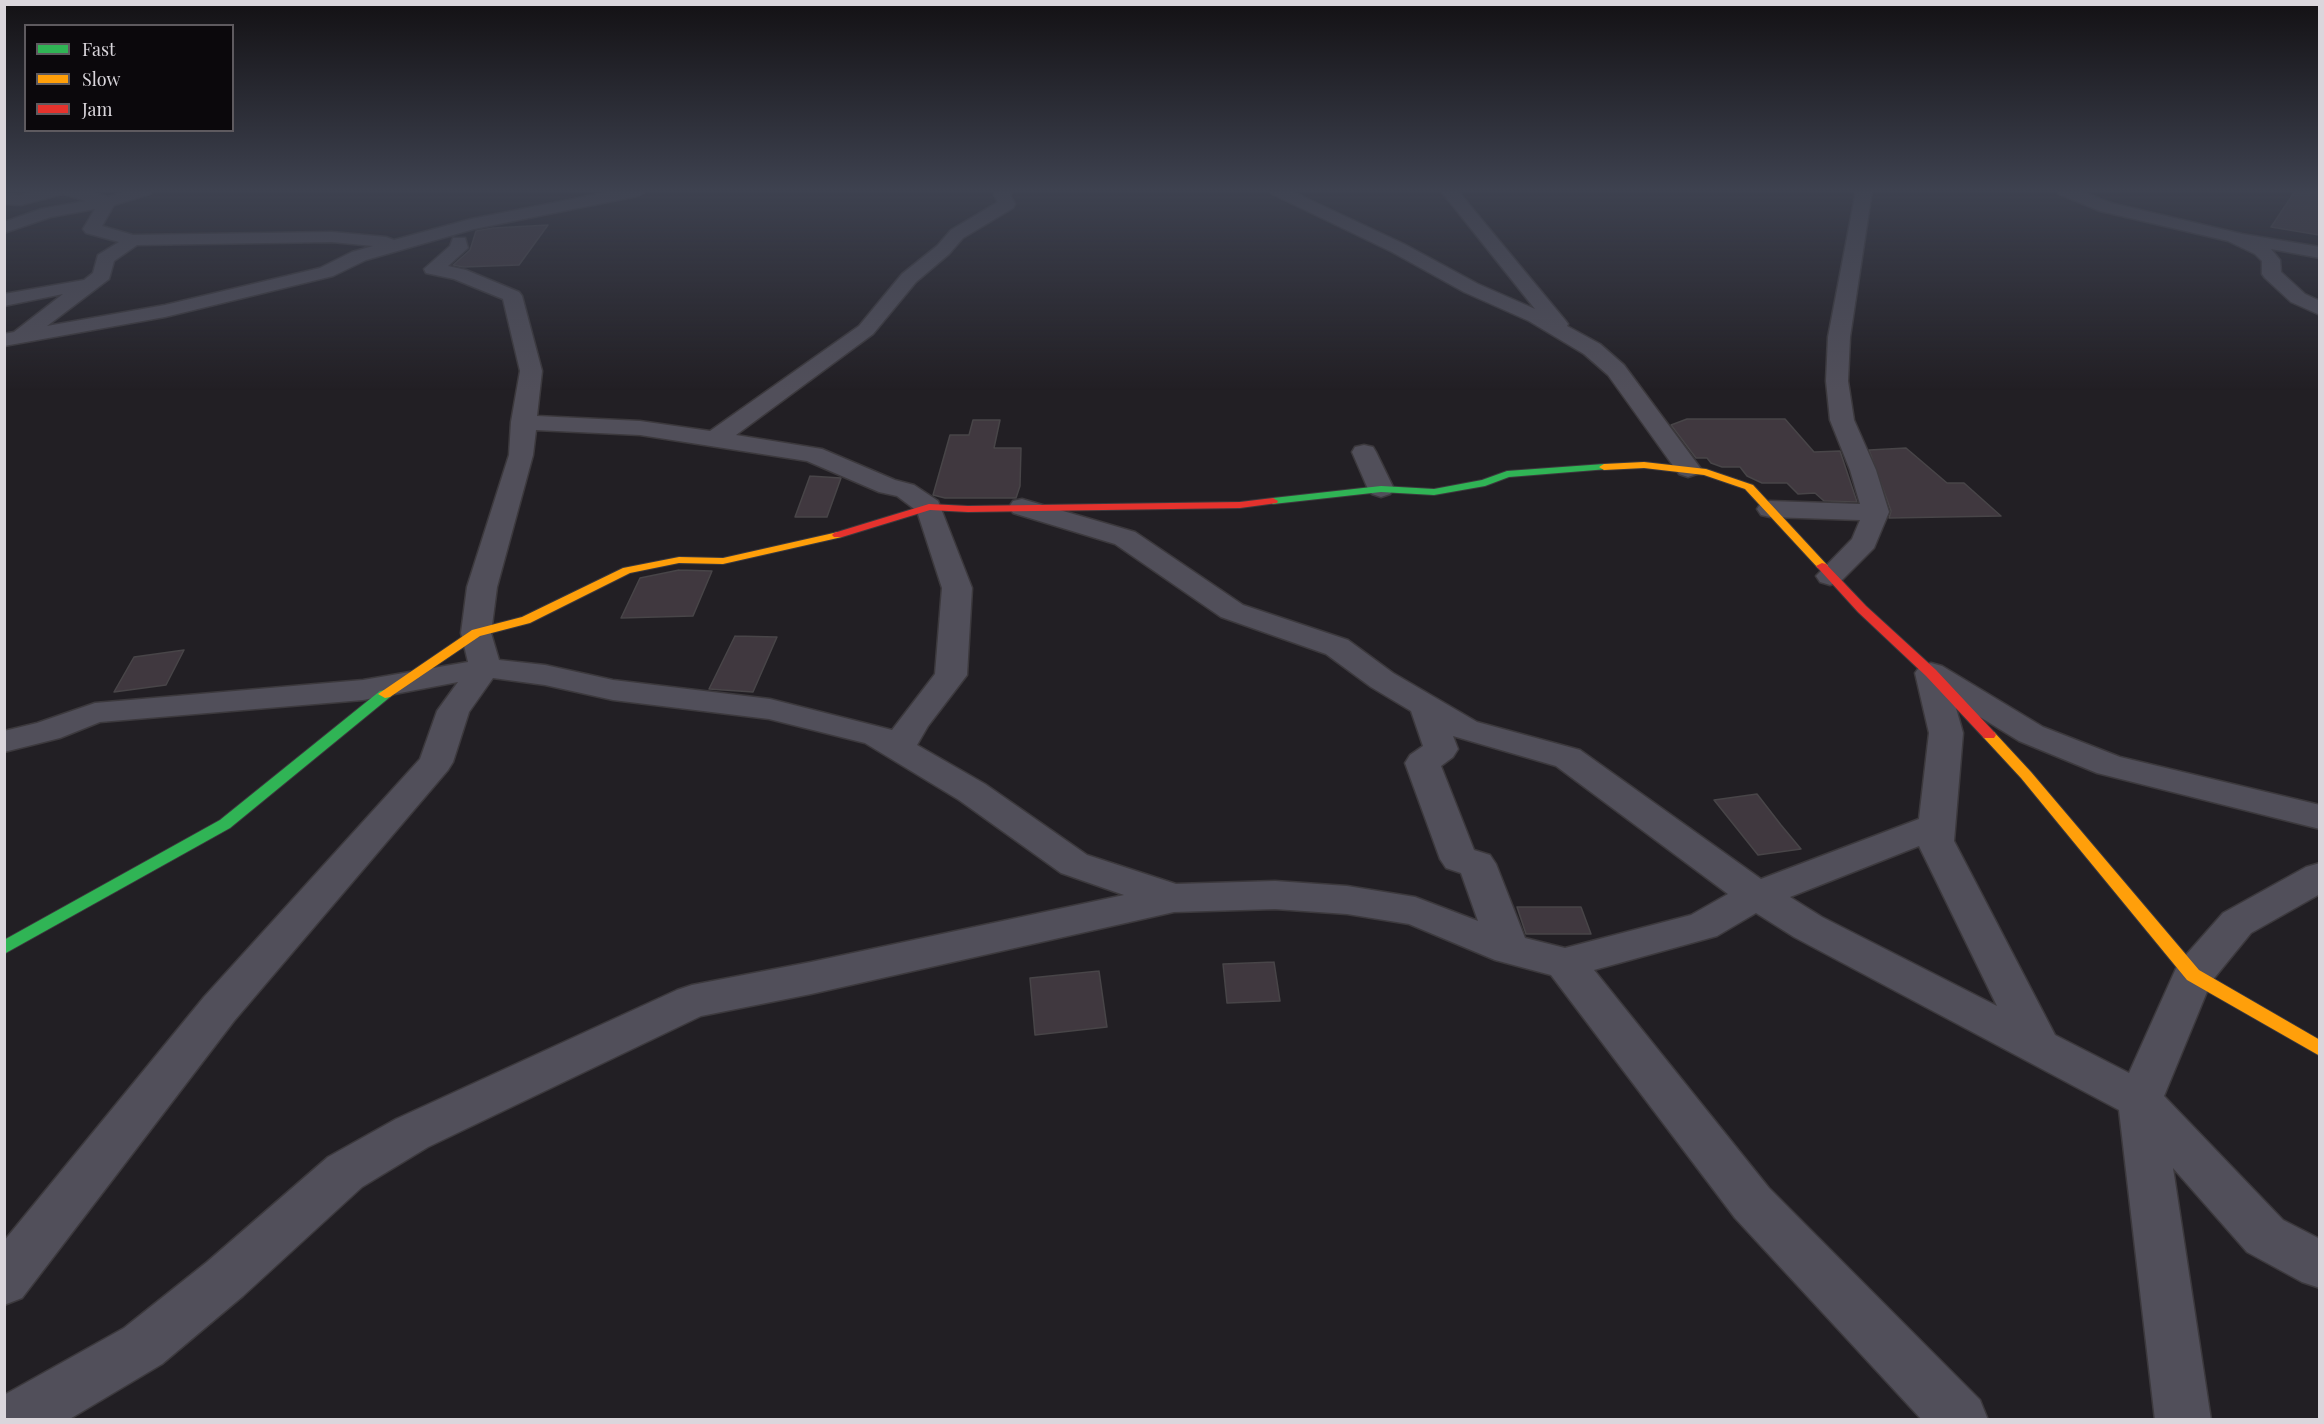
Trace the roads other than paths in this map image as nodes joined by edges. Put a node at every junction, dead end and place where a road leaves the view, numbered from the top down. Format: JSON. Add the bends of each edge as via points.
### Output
{"nodes":[{"id":1,"x":107,"y":257,"type":"edge"},
{"id":2,"x":356,"y":257,"type":"edge"},
{"id":3,"x":448,"y":257,"type":"edge"},
{"id":4,"x":934,"y":257,"type":"edge"},
{"id":5,"x":1415,"y":257,"type":"edge"},
{"id":6,"x":1504,"y":257,"type":"edge"},
{"id":7,"x":1853,"y":257,"type":"edge"},
{"id":8,"x":2268,"y":257,"type":"edge"},
{"id":9,"x":89,"y":284,"type":"junction"},
{"id":10,"x":4,"y":300,"type":"edge"},
{"id":11,"x":2319,"y":309,"type":"edge"},
{"id":12,"x":1562,"y":332,"type":"junction"},
{"id":13,"x":9,"y":342,"type":"edge"},
{"id":14,"x":523,"y":422,"type":"junction"},
{"id":15,"x":715,"y":439,"type":"junction"},
{"id":16,"x":1364,"y":452,"type":"dead end"},
{"id":17,"x":1688,"y":469,"type":"junction"},
{"id":18,"x":1381,"y":489,"type":"junction"},
{"id":19,"x":929,"y":507,"type":"junction"},
{"id":20,"x":1022,"y":507,"type":"junction"},
{"id":21,"x":1770,"y":509,"type":"junction"},
{"id":22,"x":1876,"y":512,"type":"junction"},
{"id":23,"x":1830,"y":576,"type":"junction"},
{"id":24,"x":480,"y":651,"type":"junction"},
{"id":25,"x":1931,"y":673,"type":"junction"},
{"id":26,"x":401,"y":683,"type":"junction"},
{"id":27,"x":1425,"y":705,"type":"junction"},
{"id":28,"x":4,"y":742,"type":"edge"},
{"id":29,"x":898,"y":747,"type":"junction"},
{"id":30,"x":2319,"y":817,"type":"edge"},
{"id":31,"x":1936,"y":826,"type":"junction"},
{"id":32,"x":2319,"y":876,"type":"edge"},
{"id":33,"x":1757,"y":895,"type":"junction"},
{"id":34,"x":1175,"y":898,"type":"junction"},
{"id":35,"x":4,"y":948,"type":"edge"},
{"id":36,"x":1509,"y":949,"type":"junction"},
{"id":37,"x":1565,"y":963,"type":"junction"},
{"id":38,"x":2193,"y":975,"type":"junction"},
{"id":39,"x":2039,"y":1047,"type":"junction"},
{"id":40,"x":2319,"y":1049,"type":"edge"},
{"id":41,"x":2140,"y":1100,"type":"junction"},
{"id":42,"x":2319,"y":1265,"type":"edge"},
{"id":43,"x":4,"y":1281,"type":"edge"},
{"id":44,"x":14,"y":1419,"type":"edge"},
{"id":45,"x":1960,"y":1419,"type":"edge"},
{"id":46,"x":2183,"y":1419,"type":"edge"}],
"edges":[{"from":1,"to":9,"type":"street","via":[[102,275]]},
{"from":2,"to":13,"type":"street","via":[[315,275]]},
{"from":3,"to":14,"type":"street","via":[[434,269],[459,274],[512,296],[531,371]]},
{"from":4,"to":15,"type":"street","via":[[909,278],[866,330]]},
{"from":5,"to":12,"type":"street"},
{"from":6,"to":12,"type":"street"},
{"from":7,"to":22,"type":"street","via":[[1839,338],[1838,381],[1842,420]]},
{"from":8,"to":11,"type":"street","via":[[2272,274],[2298,298]]},
{"from":9,"to":10,"type":"street"},
{"from":9,"to":13,"type":"street"},
{"from":12,"to":17,"type":"street","via":[[1592,349],[1616,370]]},
{"from":14,"to":15,"type":"street","via":[[640,428]]},
{"from":14,"to":24,"type":"street","via":[[521,454],[482,587]]},
{"from":15,"to":19,"type":"street","via":[[813,454],[888,487],[905,490]]},
{"from":16,"to":18,"type":"street"},
{"from":17,"to":18,"type":"street","via":[[1644,465],[1565,468],[1507,474],[1485,483],[1434,492]]},
{"from":17,"to":21,"type":"street","via":[[1730,478],[1749,487]]},
{"from":18,"to":20,"type":"street","via":[[1240,505]]},
{"from":19,"to":20,"type":"street"},
{"from":19,"to":24,"type":"street","via":[[834,536],[723,561],[680,560],[627,570],[526,620]]},
{"from":19,"to":29,"type":"street","via":[[957,588],[951,675]]},
{"from":20,"to":27,"type":"street","via":[[1125,538],[1232,611],[1337,648]]},
{"from":21,"to":22,"type":"street"},
{"from":21,"to":23,"type":"street"},
{"from":22,"to":23,"type":"street","via":[[1864,542]]},
{"from":23,"to":25,"type":"street"},
{"from":24,"to":26,"type":"street"},
{"from":24,"to":29,"type":"street","via":[[545,675],[613,690],[770,709],[877,736]]},
{"from":24,"to":43,"type":"street","via":[[436,762],[219,1009]]},
{"from":25,"to":30,"type":"street","via":[[2031,734],[2109,765]]},
{"from":25,"to":31,"type":"street","via":[[1946,733]]},
{"from":25,"to":38,"type":"street","via":[[2026,775]]},
{"from":26,"to":28,"type":"street","via":[[363,690],[94,713],[48,731]]},
{"from":26,"to":35,"type":"street","via":[[225,824]]},
{"from":27,"to":33,"type":"street","via":[[1465,729],[1568,758]]},
{"from":27,"to":36,"type":"street","via":[[1441,749],[1422,763],[1459,859],[1477,864]]},
{"from":29,"to":34,"type":"street","via":[[972,792],[1074,864]]},
{"from":31,"to":33,"type":"street"},
{"from":31,"to":39,"type":"street","via":[[1935,841]]},
{"from":32,"to":38,"type":"street","via":[[2237,923]]},
{"from":33,"to":37,"type":"street","via":[[1702,926]]},
{"from":33,"to":39,"type":"street","via":[[1808,927]]},
{"from":34,"to":36,"type":"street","via":[[1275,895],[1347,900],[1415,911]]},
{"from":34,"to":44,"type":"street","via":[[692,1001],[412,1133],[345,1172],[225,1280],[143,1346]]},
{"from":36,"to":37,"type":"street"},
{"from":37,"to":45,"type":"street","via":[[1752,1203]]},
{"from":38,"to":40,"type":"street"},
{"from":38,"to":41,"type":"street"},
{"from":39,"to":41,"type":"street"},
{"from":41,"to":42,"type":"street","via":[[2265,1236]]},
{"from":41,"to":46,"type":"street"}]}
